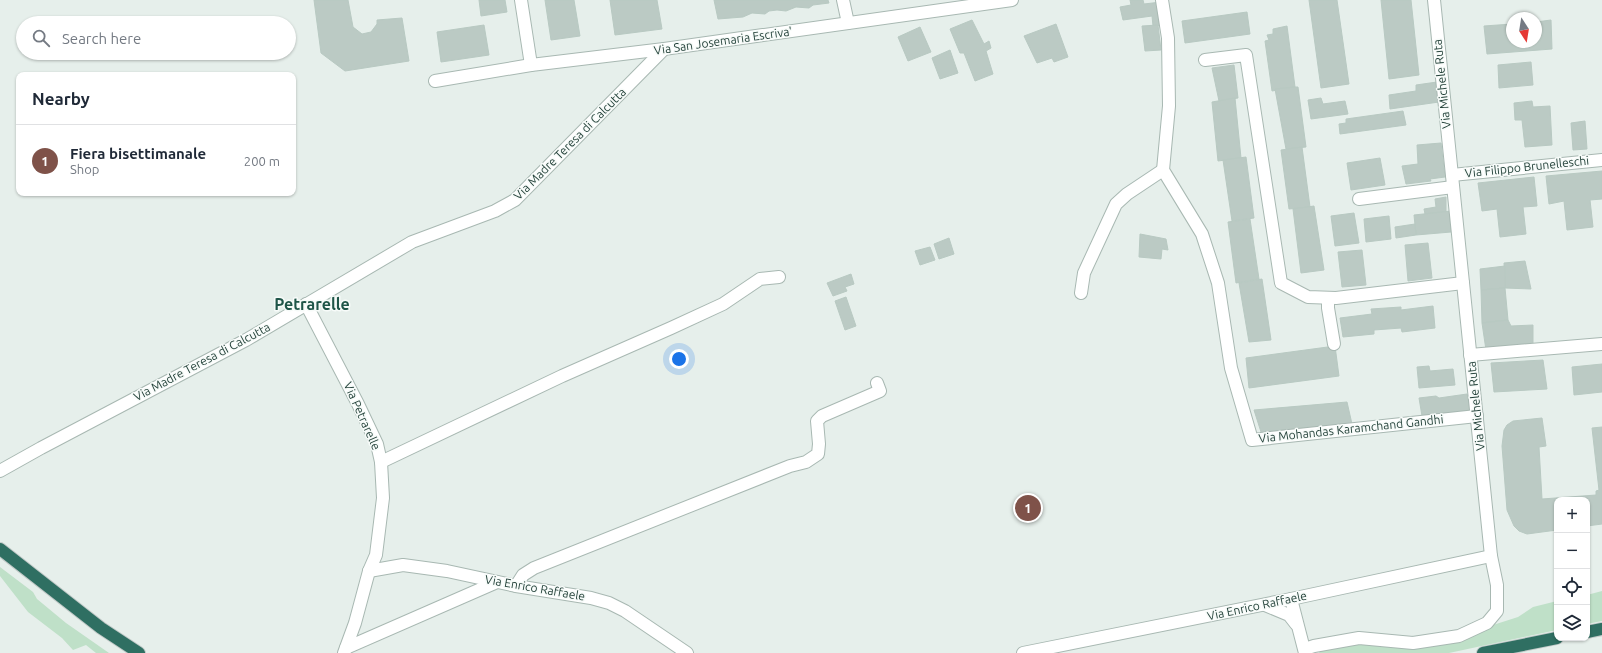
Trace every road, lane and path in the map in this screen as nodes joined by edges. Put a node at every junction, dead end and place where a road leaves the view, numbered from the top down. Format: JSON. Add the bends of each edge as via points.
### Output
{"nodes":[{"id":1,"x":521,"y":0,"type":"edge"},
{"id":2,"x":843,"y":0,"type":"edge"},
{"id":3,"x":1012,"y":0,"type":"edge"},
{"id":4,"x":1162,"y":0,"type":"edge"},
{"id":5,"x":1434,"y":0,"type":"edge"},
{"id":6,"x":848,"y":23,"type":"junction"},
{"id":7,"x":664,"y":49,"type":"junction"},
{"id":8,"x":1205,"y":60,"type":"dead end"},
{"id":9,"x":532,"y":65,"type":"junction"},
{"id":10,"x":435,"y":81,"type":"dead end"},
{"id":11,"x":1602,"y":160,"type":"edge"},
{"id":12,"x":1163,"y":170,"type":"junction"},
{"id":13,"x":1452,"y":175,"type":"junction"},
{"id":14,"x":1453,"y":188,"type":"junction"},
{"id":15,"x":1358,"y":199,"type":"dead end"},
{"id":16,"x":780,"y":277,"type":"dead end"},
{"id":17,"x":1463,"y":283,"type":"junction"},
{"id":18,"x":1081,"y":293,"type":"dead end"},
{"id":19,"x":1328,"y":298,"type":"junction"},
{"id":20,"x":306,"y":304,"type":"junction"},
{"id":21,"x":1334,"y":344,"type":"dead end"},
{"id":22,"x":1602,"y":344,"type":"edge"},
{"id":23,"x":1470,"y":355,"type":"junction"},
{"id":24,"x":877,"y":383,"type":"dead end"},
{"id":25,"x":1477,"y":416,"type":"junction"},
{"id":26,"x":381,"y":462,"type":"junction"},
{"id":27,"x":0,"y":471,"type":"edge"},
{"id":28,"x":0,"y":548,"type":"edge"},
{"id":29,"x":1492,"y":556,"type":"junction"},
{"id":30,"x":369,"y":571,"type":"junction"},
{"id":31,"x":497,"y":582,"type":"junction"},
{"id":32,"x":516,"y":586,"type":"junction"},
{"id":33,"x":1291,"y":599,"type":"junction"},
{"id":34,"x":1262,"y":605,"type":"junction"},
{"id":35,"x":1299,"y":629,"type":"junction"},
{"id":36,"x":1602,"y":629,"type":"edge"},
{"id":37,"x":1590,"y":631,"type":"edge"},
{"id":38,"x":1554,"y":639,"type":"edge"},
{"id":39,"x":345,"y":650,"type":"edge"},
{"id":40,"x":1305,"y":651,"type":"edge"},
{"id":41,"x":139,"y":653,"type":"edge"},
{"id":42,"x":687,"y":653,"type":"edge"},
{"id":43,"x":1023,"y":653,"type":"edge"},
{"id":44,"x":1483,"y":653,"type":"edge"}],
"edges":[{"from":1,"to":9,"type":"street"},
{"from":2,"to":6,"type":"street"},
{"from":3,"to":6,"type":"street","name":"Via San Josemaria Escriva'"},
{"from":4,"to":12,"type":"street","via":[[1168,38],[1169,106]]},
{"from":5,"to":13,"type":"street","name":"Via Michele Ruta"},
{"from":6,"to":7,"type":"street","name":"Via San Josemaria Escriva'"},
{"from":7,"to":9,"type":"street","name":"Via San Josemaria Escriva'"},
{"from":7,"to":20,"type":"street","name":"Via Madre Teresa di Calcutta","via":[[515,200],[495,211],[412,242]]},
{"from":8,"to":19,"type":"street","via":[[1246,55],[1280,283],[1308,297]]},
{"from":9,"to":10,"type":"street","name":"Via San Josemaria Escriva'"},
{"from":11,"to":13,"type":"street","name":"Via Filippo Brunelleschi"},
{"from":12,"to":18,"type":"street","via":[[1116,204],[1084,273]]},
{"from":12,"to":25,"type":"street","name":"Via Mohandas Karamchand Gandhi","via":[[1202,234],[1209,255],[1218,283],[1232,368],[1252,440]]},
{"from":13,"to":14,"type":"street","name":"Via Michele Ruta"},
{"from":14,"to":15,"type":"street"},
{"from":14,"to":17,"type":"street","name":"Via Michele Ruta"},
{"from":16,"to":26,"type":"street","via":[[760,279],[723,304],[555,379]]},
{"from":17,"to":19,"type":"street"},
{"from":17,"to":23,"type":"street","name":"Via Michele Ruta"},
{"from":19,"to":21,"type":"street"},
{"from":20,"to":26,"type":"street","name":"Via Petrarelle","via":[[377,444]]},
{"from":20,"to":27,"type":"street","name":"Via Madre Teresa di Calcutta","via":[[246,340]]},
{"from":22,"to":23,"type":"street"},
{"from":23,"to":25,"type":"street","name":"Via Michele Ruta"},
{"from":24,"to":32,"type":"street","via":[[880,391],[822,416],[817,421],[818,454],[806,462],[790,466],[534,568],[524,575]]},
{"from":25,"to":29,"type":"street","name":"Via Michele Ruta"},
{"from":26,"to":30,"type":"street","name":"Via Petrarelle","via":[[383,498],[376,555]]},
{"from":28,"to":41,"type":"highway","via":[[101,628]]},
{"from":29,"to":33,"type":"street","name":"Via Enrico Raffaele"},
{"from":29,"to":40,"type":"street","name":"Via Michele Ruta","via":[[1498,585],[1497,611],[1487,623],[1459,636],[1413,643],[1359,638],[1314,646]]},
{"from":30,"to":31,"type":"street","name":"Via Enrico Raffaele","via":[[403,565]]},
{"from":30,"to":39,"type":"street","name":"Via Petrarelle"},
{"from":31,"to":32,"type":"street","name":"Via Enrico Raffaele"},
{"from":31,"to":39,"type":"street"},
{"from":32,"to":42,"type":"street","name":"Via Enrico Raffaele","via":[[609,603]]},
{"from":33,"to":34,"type":"street","name":"Via Enrico Raffaele"},
{"from":33,"to":35,"type":"street","name":"Via Michele Ruta"},
{"from":34,"to":35,"type":"street","name":"Via Michele Ruta","via":[[1289,615]]},
{"from":34,"to":43,"type":"street","name":"Via Enrico Raffaele"},
{"from":35,"to":40,"type":"street","name":"Via Michele Ruta"},
{"from":36,"to":37,"type":"highway"},
{"from":38,"to":44,"type":"highway"}]}
